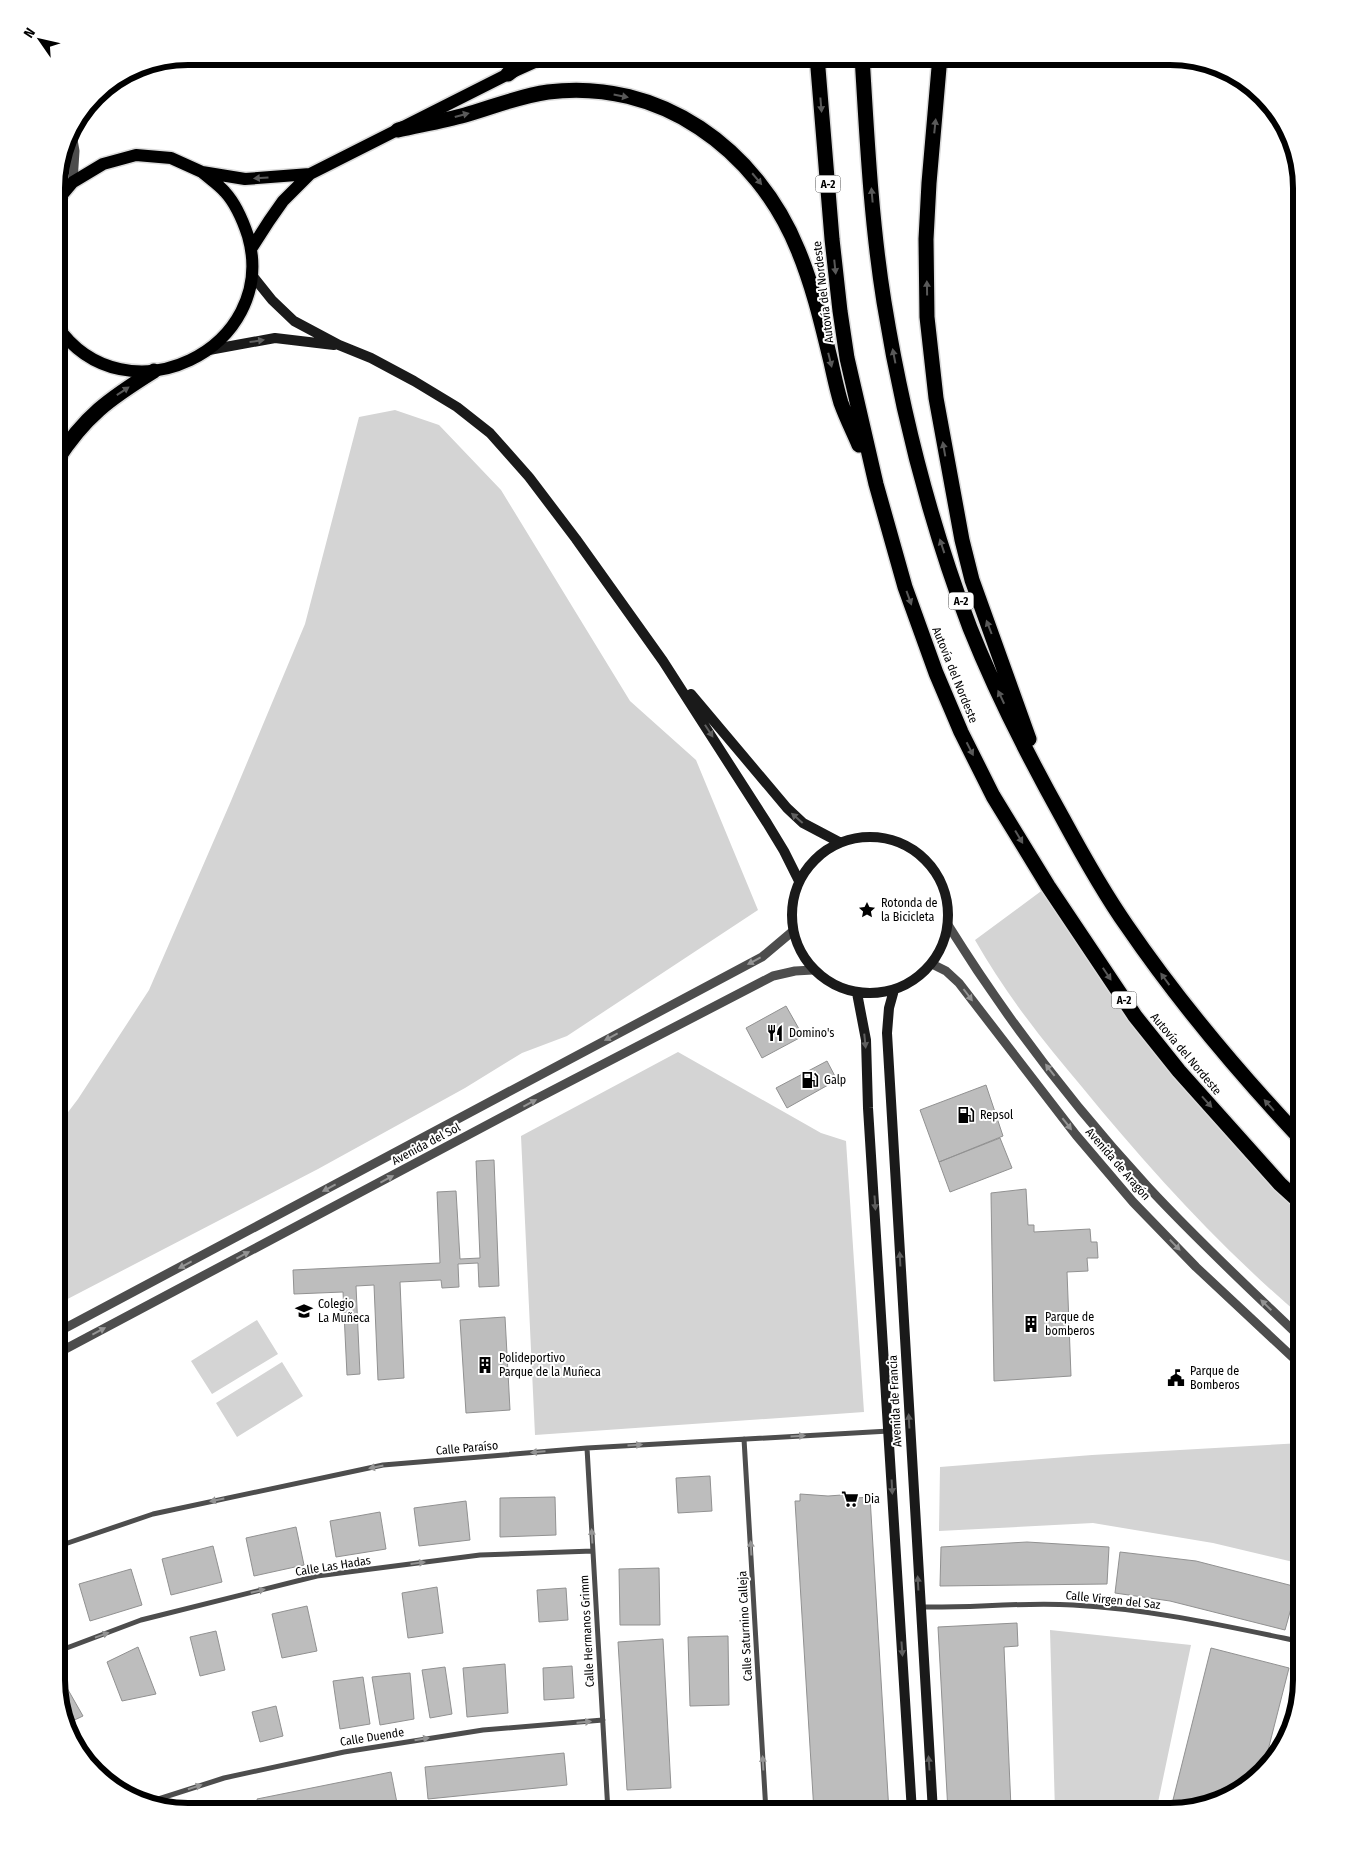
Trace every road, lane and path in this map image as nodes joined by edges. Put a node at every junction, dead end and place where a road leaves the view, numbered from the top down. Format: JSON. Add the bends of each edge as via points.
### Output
{"nodes":[{"id":1,"x":520,"y":65,"type":"edge"},
{"id":2,"x":528,"y":65,"type":"edge"},
{"id":3,"x":818,"y":65,"type":"edge"},
{"id":4,"x":863,"y":65,"type":"edge"},
{"id":5,"x":939,"y":65,"type":"edge"},
{"id":6,"x":508,"y":74,"type":"junction"},
{"id":7,"x":398,"y":130,"type":"junction"},
{"id":8,"x":74,"y":142,"type":"edge"},
{"id":9,"x":202,"y":172,"type":"junction"},
{"id":10,"x":310,"y":174,"type":"junction"},
{"id":11,"x":73,"y":182,"type":"junction"},
{"id":12,"x":65,"y":191,"type":"edge"},
{"id":13,"x":251,"y":249,"type":"junction"},
{"id":14,"x":252,"y":275,"type":"junction"},
{"id":15,"x":65,"y":339,"type":"edge"},
{"id":16,"x":339,"y":346,"type":"junction"},
{"id":17,"x":209,"y":350,"type":"junction"},
{"id":18,"x":154,"y":371,"type":"junction"},
{"id":19,"x":65,"y":448,"type":"edge"},
{"id":20,"x":876,"y":484,"type":"junction"},
{"id":21,"x":663,"y":661,"type":"junction"},
{"id":22,"x":1046,"y":788,"type":"junction"},
{"id":23,"x":839,"y":842,"type":"junction"},
{"id":24,"x":799,"y":881,"type":"junction"},
{"id":25,"x":948,"y":925,"type":"junction"},
{"id":26,"x":793,"y":932,"type":"junction"},
{"id":27,"x":932,"y":964,"type":"junction"},
{"id":28,"x":813,"y":970,"type":"junction"},
{"id":29,"x":894,"y":990,"type":"junction"},
{"id":30,"x":857,"y":993,"type":"junction"},
{"id":31,"x":1293,"y":1130,"type":"edge"},
{"id":32,"x":1293,"y":1196,"type":"edge"},
{"id":33,"x":65,"y":1328,"type":"edge"},
{"id":34,"x":1293,"y":1330,"type":"edge"},
{"id":35,"x":65,"y":1349,"type":"edge"},
{"id":36,"x":1293,"y":1358,"type":"edge"},
{"id":37,"x":888,"y":1431,"type":"junction"},
{"id":38,"x":744,"y":1439,"type":"junction"},
{"id":39,"x":587,"y":1448,"type":"junction"},
{"id":40,"x":65,"y":1544,"type":"edge"},
{"id":41,"x":592,"y":1551,"type":"junction"},
{"id":42,"x":920,"y":1607,"type":"junction"},
{"id":43,"x":1293,"y":1640,"type":"edge"},
{"id":44,"x":65,"y":1649,"type":"edge"},
{"id":45,"x":603,"y":1720,"type":"junction"},
{"id":46,"x":157,"y":1799,"type":"edge"},
{"id":47,"x":608,"y":1803,"type":"edge"},
{"id":48,"x":765,"y":1803,"type":"edge"},
{"id":49,"x":911,"y":1803,"type":"edge"},
{"id":50,"x":932,"y":1803,"type":"edge"}],
"edges":[{"from":1,"to":6,"type":"highway"},
{"from":2,"to":6,"type":"main road"},
{"from":3,"to":20,"type":"highway","name":"Autovía del Nordeste","number":"A-2","one_way":true,"via":[[840,311],[847,358]]},
{"from":22,"to":4,"type":"highway","number":"A-2","one_way":true,"via":[[971,629],[940,541],[914,450],[883,299]]},
{"from":22,"to":5,"type":"highway","one_way":true,"via":[[972,580],[936,398],[927,317],[926,240]]},
{"from":6,"to":7,"type":"main road"},
{"from":7,"to":10,"type":"main road"},
{"from":7,"to":20,"type":"highway","one_way":true,"via":[[465,115],[521,97],[576,90],[637,99],[696,124],[721,142],[768,192],[798,250],[841,402]]},
{"from":8,"to":11,"type":"street"},
{"from":10,"to":9,"type":"main road","one_way":true,"via":[[245,179]]},
{"from":9,"to":11,"type":"main road","via":[[171,158],[136,156],[103,164]]},
{"from":9,"to":13,"type":"main road","via":[[226,193],[243,219]]},
{"from":10,"to":13,"type":"main road","via":[[268,220]]},
{"from":11,"to":12,"type":"main road"},
{"from":13,"to":14,"type":"main road"},
{"from":14,"to":16,"type":"main road","via":[[294,321]]},
{"from":14,"to":17,"type":"main road","via":[[244,304],[230,330]]},
{"from":15,"to":18,"type":"main road","via":[[94,361],[128,371]]},
{"from":17,"to":16,"type":"main road","one_way":true,"via":[[275,338]]},
{"from":16,"to":21,"type":"main road","via":[[371,358],[414,381],[456,406],[490,434],[529,477]]},
{"from":17,"to":18,"type":"main road","via":[[187,363]]},
{"from":19,"to":18,"type":"highway","one_way":true,"via":[[93,414]]},
{"from":20,"to":32,"type":"highway","name":"Autovía del Nordeste","number":"A-2","one_way":true,"via":[[905,587],[936,673],[993,796],[1048,886],[1135,1016],[1179,1071]]},
{"from":23,"to":21,"type":"main road","one_way":true,"via":[[803,823],[787,808]]},
{"from":21,"to":24,"type":"main road","one_way":true,"via":[[767,823]]},
{"from":31,"to":22,"type":"highway","number":"A-2","one_way":true,"via":[[1215,1043],[1125,924]]},
{"from":23,"to":24,"type":"main road","via":[[818,856]]},
{"from":23,"to":25,"type":"main road","via":[[866,836],[894,839],[918,852],[937,872],[947,898]]},
{"from":24,"to":26,"type":"main road","via":[[793,897]]},
{"from":25,"to":27,"type":"main road"},
{"from":34,"to":25,"type":"street","name":"Avenida de Aragón","one_way":true,"via":[[1211,1252],[1092,1123],[1026,1038]]},
{"from":26,"to":28,"type":"main road","via":[[800,952]]},
{"from":26,"to":33,"type":"street","name":"Avenida del Sol","one_way":true,"via":[[762,957]]},
{"from":27,"to":29,"type":"main road","via":[[915,980]]},
{"from":27,"to":36,"type":"street","name":"Avenida de Aragón","one_way":true,"via":[[959,983],[1076,1135],[1133,1202],[1196,1267]]},
{"from":28,"to":30,"type":"main road","via":[[840,988]]},
{"from":35,"to":28,"type":"street","name":"Avenida del Sol","one_way":true,"via":[[774,976]]},
{"from":29,"to":30,"type":"main road","via":[[876,994]]},
{"from":42,"to":29,"type":"main road","name":"Avenida de Francia","one_way":true,"via":[[887,1033]]},
{"from":30,"to":37,"type":"main road","name":"Avenida de Francia","one_way":true,"via":[[866,1040]]},
{"from":38,"to":37,"type":"street","name":"Calle Paraíso","one_way":true},
{"from":37,"to":49,"type":"main road","name":"Avenida de Francia","one_way":true},
{"from":39,"to":38,"type":"street","name":"Calle Paraíso","one_way":true},
{"from":48,"to":38,"type":"street","name":"Calle Saturnino Calleja","one_way":true},
{"from":39,"to":40,"type":"street","name":"Calle Paraíso","one_way":true,"via":[[383,1465],[154,1514]]},
{"from":41,"to":39,"type":"street","name":"Calle Hermanos Grimm","one_way":true},
{"from":44,"to":41,"type":"street","name":"Calle Las Hadas","one_way":true,"via":[[141,1620],[317,1576],[480,1555]]},
{"from":41,"to":45,"type":"street","name":"Calle Hermanos Grimm"},
{"from":42,"to":43,"type":"street","name":"Calle Virgen del Saz","via":[[1032,1604],[1110,1607],[1198,1619]]},
{"from":50,"to":42,"type":"main road","name":"Avenida de Francia","one_way":true},
{"from":46,"to":45,"type":"street","name":"Calle Duende","one_way":true,"via":[[224,1778],[344,1752],[483,1730]]},
{"from":45,"to":47,"type":"street","name":"Calle Hermanos Grimm"}]}
